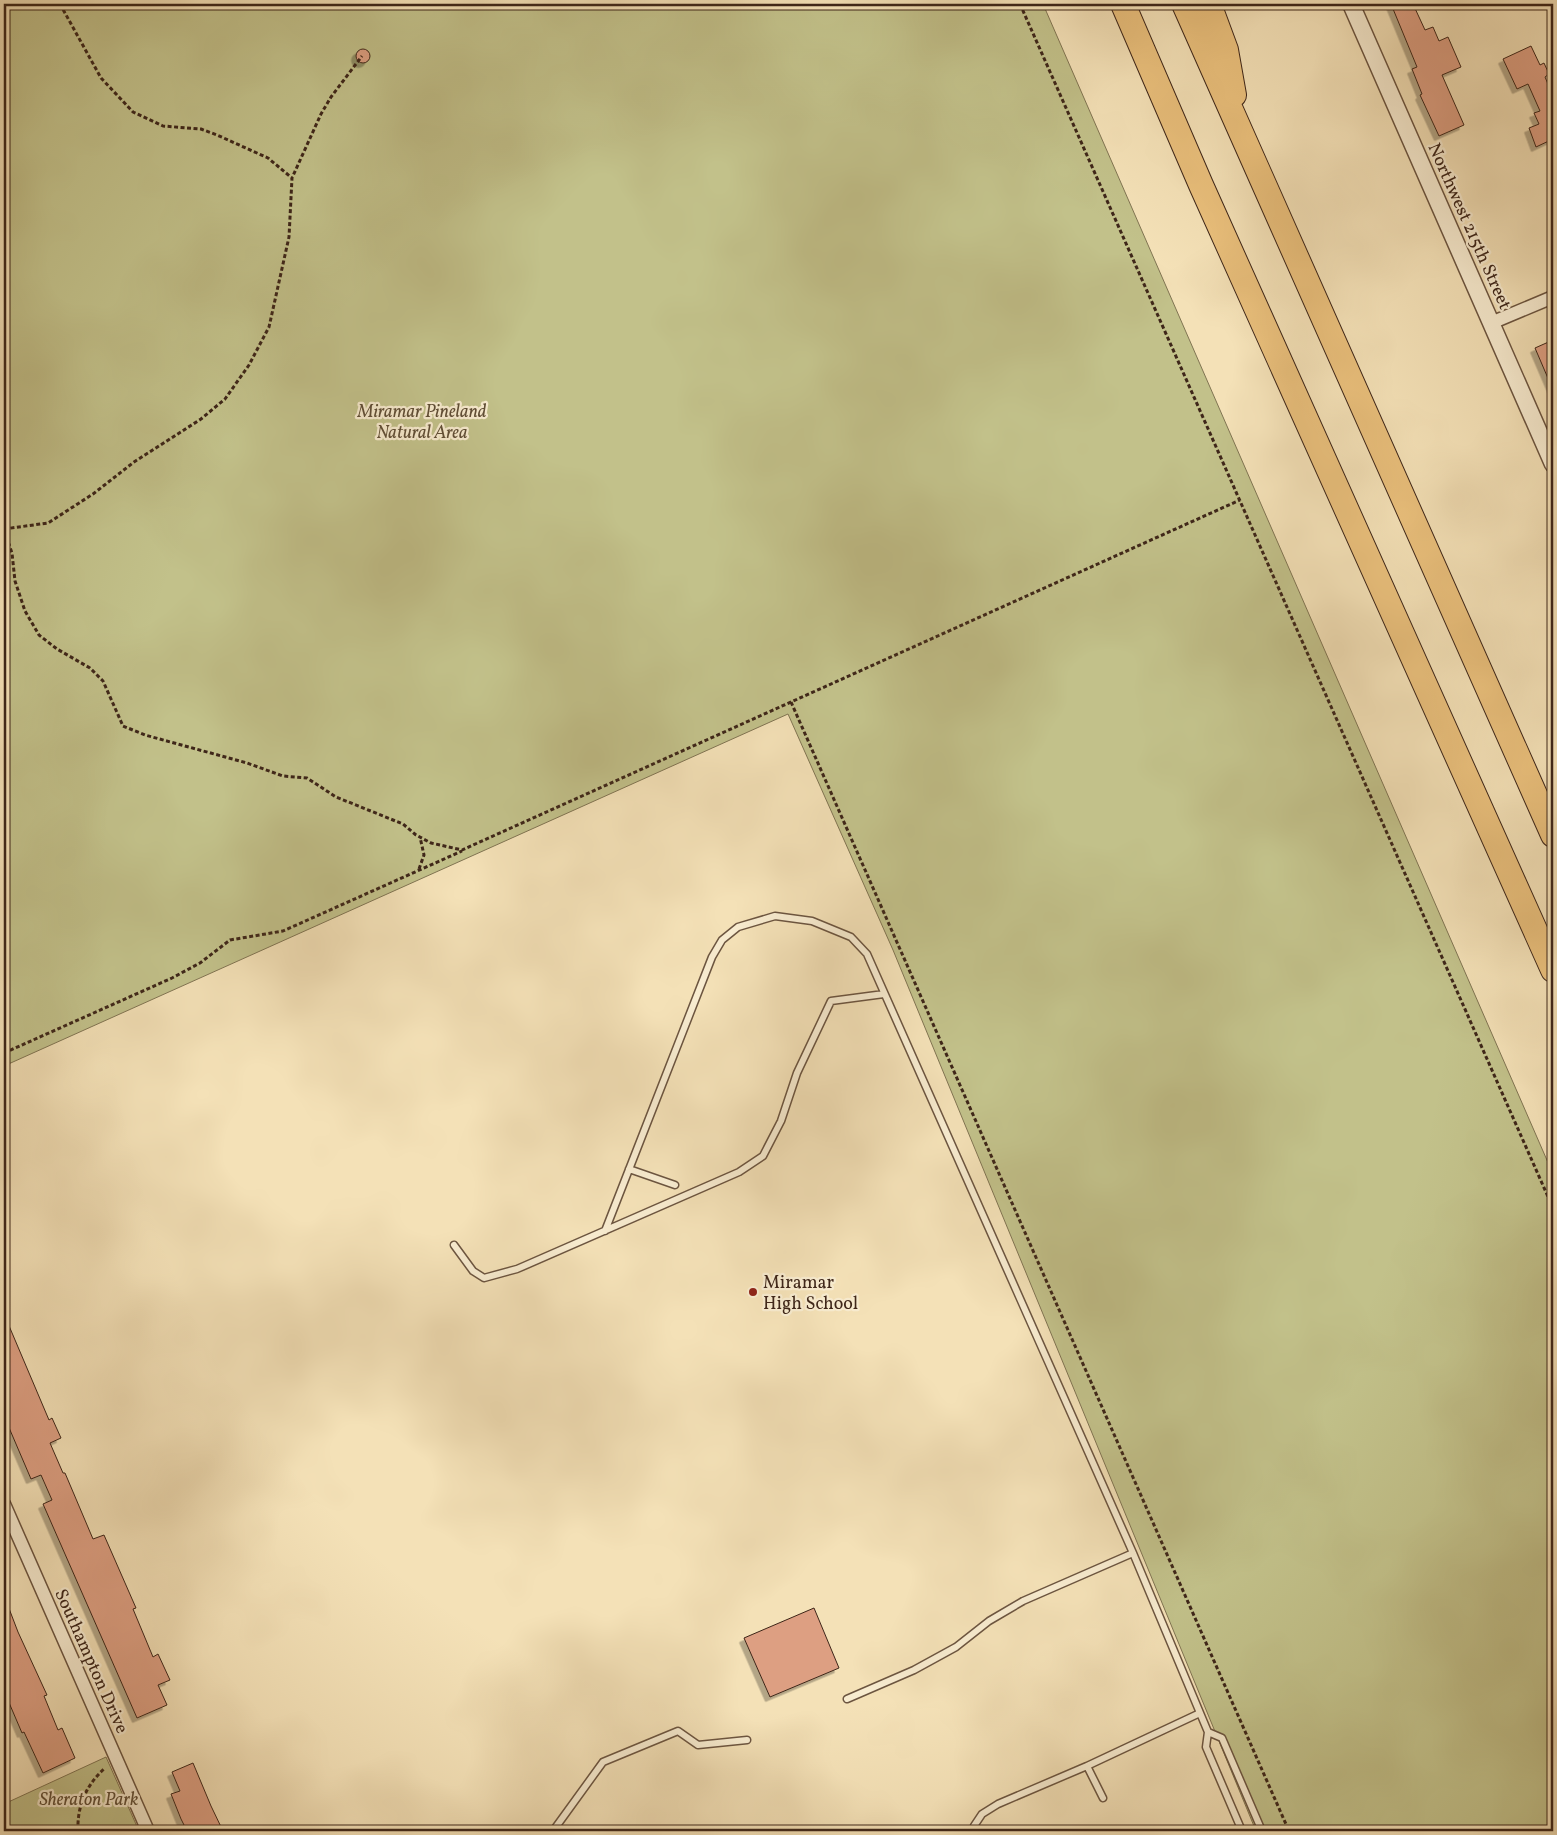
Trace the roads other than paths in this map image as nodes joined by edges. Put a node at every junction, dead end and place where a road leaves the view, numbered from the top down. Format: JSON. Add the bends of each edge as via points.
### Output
{"nodes":[{"id":1,"x":1122,"y":4,"type":"edge"},
{"id":2,"x":1184,"y":4,"type":"edge"},
{"id":3,"x":1209,"y":4,"type":"edge"},
{"id":4,"x":1351,"y":4,"type":"edge"},
{"id":5,"x":1242,"y":134,"type":"junction"},
{"id":6,"x":1553,"y":296,"type":"edge"},
{"id":7,"x":1491,"y":323,"type":"junction"},
{"id":8,"x":1553,"y":464,"type":"edge"},
{"id":9,"x":1553,"y":835,"type":"edge"},
{"id":10,"x":1553,"y":970,"type":"edge"},
{"id":11,"x":884,"y":994,"type":"junction"},
{"id":12,"x":629,"y":1169,"type":"junction"},
{"id":13,"x":675,"y":1185,"type":"dead end"},
{"id":14,"x":605,"y":1231,"type":"junction"},
{"id":15,"x":454,"y":1245,"type":"dead end"},
{"id":16,"x":4,"y":1504,"type":"edge"},
{"id":17,"x":1133,"y":1553,"type":"junction"},
{"id":18,"x":847,"y":1699,"type":"dead end"},
{"id":19,"x":1200,"y":1713,"type":"junction"},
{"id":20,"x":1208,"y":1732,"type":"junction"},
{"id":21,"x":747,"y":1740,"type":"dead end"},
{"id":22,"x":1087,"y":1766,"type":"junction"},
{"id":23,"x":1103,"y":1798,"type":"dead end"},
{"id":24,"x":148,"y":1831,"type":"edge"},
{"id":25,"x":553,"y":1831,"type":"edge"},
{"id":26,"x":974,"y":1831,"type":"edge"},
{"id":27,"x":1242,"y":1831,"type":"edge"},
{"id":28,"x":1262,"y":1831,"type":"edge"}],
"edges":[{"from":1,"to":10,"type":"highway"},
{"from":2,"to":5,"type":"highway"},
{"from":3,"to":5,"type":"highway","via":[[1226,50]]},
{"from":4,"to":7,"type":"street","name":"Northwest 215th Street"},
{"from":5,"to":9,"type":"highway"},
{"from":6,"to":7,"type":"street"},
{"from":7,"to":8,"type":"street","name":"Northwest 215th Street"},
{"from":11,"to":12,"type":"lane","via":[[867,954],[851,937],[812,921],[775,916],[738,927],[722,940],[712,957]]},
{"from":11,"to":14,"type":"lane","via":[[831,1001],[763,1156],[740,1172]]},
{"from":11,"to":17,"type":"lane"},
{"from":12,"to":13,"type":"lane"},
{"from":12,"to":14,"type":"lane"},
{"from":14,"to":15,"type":"lane","via":[[517,1269],[484,1278],[473,1271]]},
{"from":16,"to":24,"type":"street","name":"Southampton Drive"},
{"from":17,"to":18,"type":"lane","via":[[1023,1601],[989,1621],[956,1647],[914,1670]]},
{"from":17,"to":19,"type":"lane"},
{"from":19,"to":20,"type":"lane"},
{"from":19,"to":22,"type":"lane"},
{"from":20,"to":27,"type":"lane","via":[[1206,1747]]},
{"from":20,"to":28,"type":"lane","via":[[1222,1738]]},
{"from":21,"to":25,"type":"lane","via":[[698,1745],[678,1731],[603,1762]]},
{"from":22,"to":23,"type":"lane"},
{"from":22,"to":26,"type":"lane","via":[[998,1804],[982,1814]]}]}
